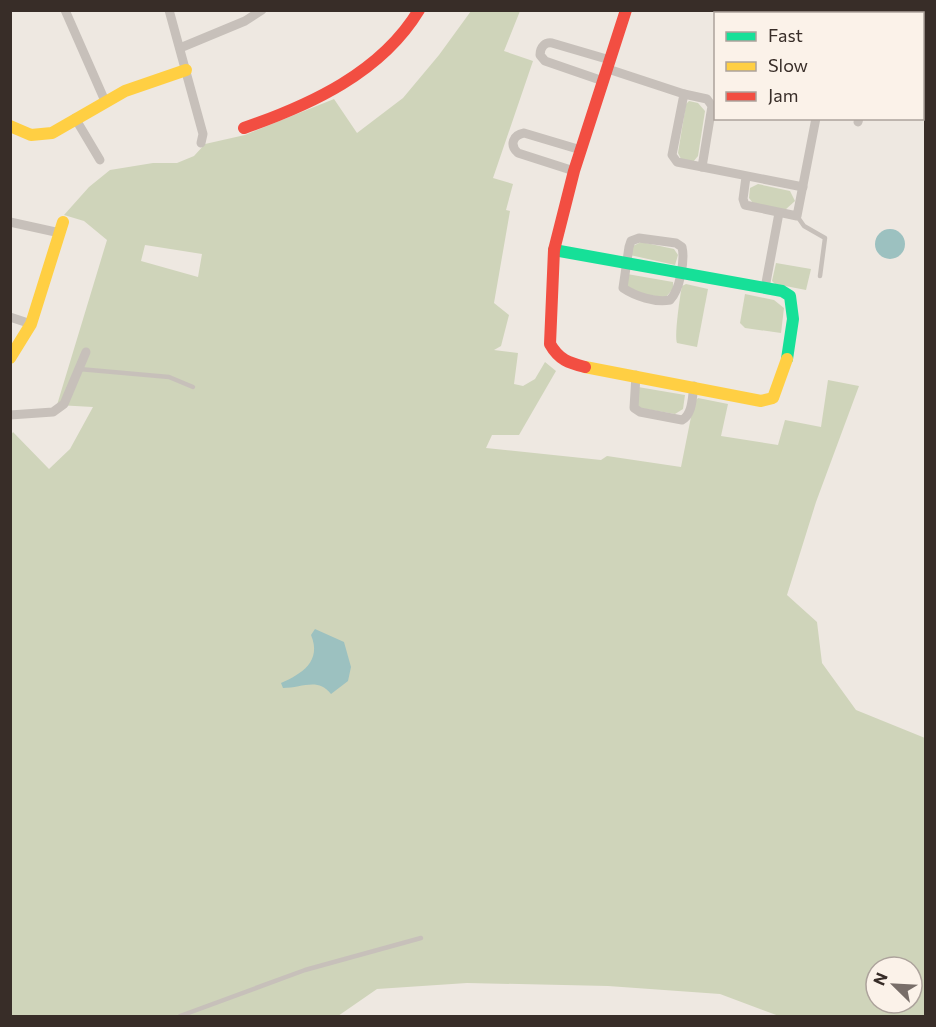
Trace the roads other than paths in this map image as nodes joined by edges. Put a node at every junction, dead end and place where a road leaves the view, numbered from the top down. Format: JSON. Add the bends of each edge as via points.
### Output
{"nodes":[{"id":1,"x":65,"y":10,"type":"edge"},
{"id":2,"x":169,"y":10,"type":"edge"},
{"id":3,"x":262,"y":10,"type":"edge"},
{"id":4,"x":419,"y":10,"type":"edge"},
{"id":5,"x":626,"y":10,"type":"edge"},
{"id":6,"x":180,"y":48,"type":"junction"},
{"id":7,"x":609,"y":64,"type":"junction"},
{"id":8,"x":186,"y":70,"type":"junction"},
{"id":9,"x":603,"y":81,"type":"junction"},
{"id":10,"x":684,"y":94,"type":"junction"},
{"id":11,"x":105,"y":101,"type":"junction"},
{"id":12,"x":75,"y":118,"type":"junction"},
{"id":13,"x":816,"y":120,"type":"edge"},
{"id":14,"x":10,"y":126,"type":"edge"},
{"id":15,"x":244,"y":128,"type":"dead end"},
{"id":16,"x":201,"y":143,"type":"dead end"},
{"id":17,"x":581,"y":150,"type":"junction"},
{"id":18,"x":100,"y":160,"type":"dead end"},
{"id":19,"x":702,"y":167,"type":"junction"},
{"id":20,"x":574,"y":171,"type":"junction"},
{"id":21,"x":746,"y":177,"type":"junction"},
{"id":22,"x":803,"y":187,"type":"junction"},
{"id":23,"x":779,"y":213,"type":"junction"},
{"id":24,"x":797,"y":216,"type":"junction"},
{"id":25,"x":10,"y":222,"type":"edge"},
{"id":26,"x":62,"y":227,"type":"joint"},
{"id":27,"x":554,"y":250,"type":"junction"},
{"id":28,"x":626,"y":264,"type":"junction"},
{"id":29,"x":680,"y":273,"type":"junction"},
{"id":30,"x":820,"y":276,"type":"dead end"},
{"id":31,"x":765,"y":288,"type":"junction"},
{"id":32,"x":10,"y":318,"type":"edge"},
{"id":33,"x":31,"y":324,"type":"junction"},
{"id":34,"x":86,"y":352,"type":"dead end"},
{"id":35,"x":10,"y":358,"type":"edge"},
{"id":36,"x":79,"y":369,"type":"junction"},
{"id":37,"x":636,"y":375,"type":"junction"},
{"id":38,"x":693,"y":386,"type":"junction"},
{"id":39,"x":193,"y":387,"type":"dead end"},
{"id":40,"x":10,"y":415,"type":"edge"},
{"id":41,"x":421,"y":938,"type":"dead end"},
{"id":42,"x":180,"y":1017,"type":"edge"}],
"edges":[{"from":1,"to":11,"type":"street"},
{"from":2,"to":6,"type":"street"},
{"from":3,"to":6,"type":"street"},
{"from":4,"to":15,"type":"street","via":[[411,23],[365,68],[327,96]]},
{"from":5,"to":7,"type":"street"},
{"from":6,"to":8,"type":"street"},
{"from":7,"to":9,"type":"street"},
{"from":7,"to":9,"type":"street","via":[[552,42],[541,49],[545,61]]},
{"from":7,"to":10,"type":"street"},
{"from":8,"to":11,"type":"street","via":[[153,79]]},
{"from":8,"to":16,"type":"street","via":[[203,134]]},
{"from":9,"to":17,"type":"street"},
{"from":10,"to":19,"type":"street","via":[[708,99],[712,106]]},
{"from":10,"to":19,"type":"street","via":[[672,154],[677,162]]},
{"from":11,"to":12,"type":"street"},
{"from":12,"to":14,"type":"street","via":[[47,135],[29,136]]},
{"from":12,"to":18,"type":"street"},
{"from":13,"to":22,"type":"street"},
{"from":17,"to":20,"type":"street"},
{"from":17,"to":20,"type":"street","via":[[524,133],[513,140],[518,153]]},
{"from":19,"to":21,"type":"street"},
{"from":20,"to":27,"type":"street"},
{"from":21,"to":22,"type":"street"},
{"from":21,"to":23,"type":"street","via":[[745,206]]},
{"from":22,"to":24,"type":"street"},
{"from":23,"to":24,"type":"street"},
{"from":23,"to":31,"type":"street"},
{"from":24,"to":30,"type":"lane","via":[[804,226],[825,238]]},
{"from":25,"to":26,"type":"street"},
{"from":26,"to":33,"type":"street"},
{"from":27,"to":28,"type":"street"},
{"from":27,"to":37,"type":"street","via":[[550,344],[555,353],[567,363]]},
{"from":28,"to":29,"type":"street"},
{"from":28,"to":29,"type":"street","via":[[634,239],[676,243],[683,249]]},
{"from":28,"to":29,"type":"street","via":[[623,288],[633,295],[662,301],[674,295]]},
{"from":29,"to":31,"type":"street"},
{"from":31,"to":38,"type":"street","via":[[790,297],[794,316],[780,387],[773,398],[761,401]]},
{"from":32,"to":33,"type":"street"},
{"from":33,"to":35,"type":"street"},
{"from":34,"to":36,"type":"street"},
{"from":36,"to":39,"type":"lane","via":[[169,377]]},
{"from":36,"to":40,"type":"street","via":[[64,404],[53,412]]},
{"from":37,"to":38,"type":"street"},
{"from":37,"to":38,"type":"street","via":[[634,408],[640,412],[682,420],[689,411]]},
{"from":41,"to":42,"type":"lane","via":[[305,970]]}]}
